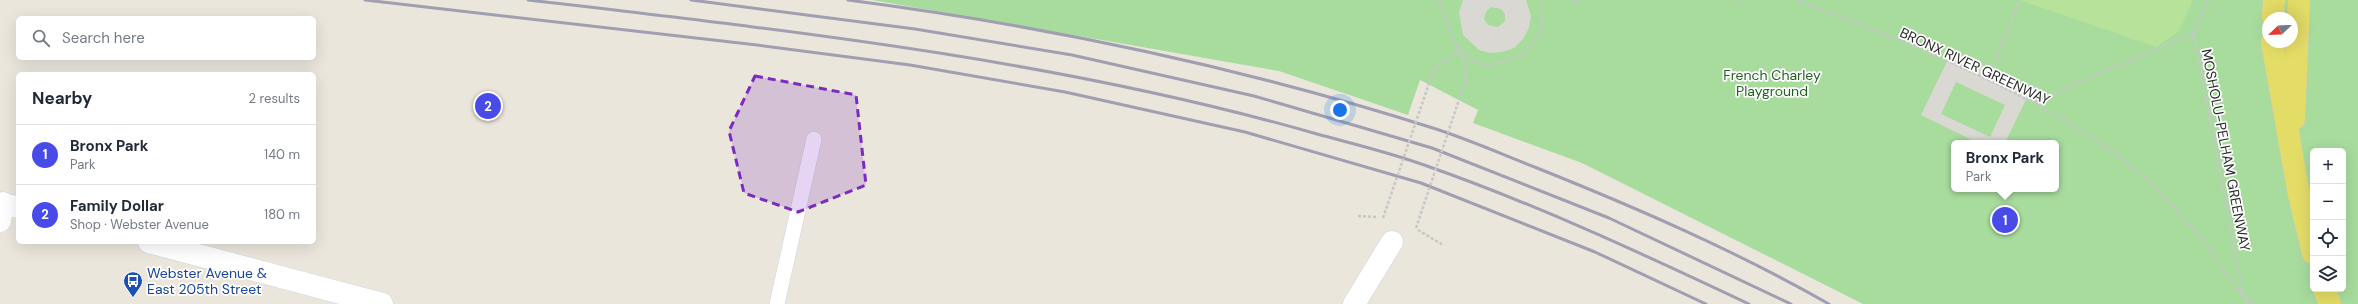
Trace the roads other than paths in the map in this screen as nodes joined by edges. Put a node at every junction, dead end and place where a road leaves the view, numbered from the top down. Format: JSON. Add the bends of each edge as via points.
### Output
{"nodes":[{"id":1,"x":2274,"y":0,"type":"edge"},
{"id":2,"x":2299,"y":0,"type":"edge"},
{"id":3,"x":2273,"y":12,"type":"edge"},
{"id":4,"x":2273,"y":48,"type":"edge"},
{"id":5,"x":814,"y":139,"type":"dead end"},
{"id":6,"x":2292,"y":160,"type":"junction"},
{"id":7,"x":2310,"y":239,"type":"edge"},
{"id":8,"x":1392,"y":242,"type":"dead end"},
{"id":9,"x":157,"y":244,"type":"edge"},
{"id":10,"x":2325,"y":292,"type":"edge"},
{"id":11,"x":382,"y":304,"type":"edge"},
{"id":12,"x":777,"y":304,"type":"edge"},
{"id":13,"x":1354,"y":304,"type":"edge"},
{"id":14,"x":2330,"y":304,"type":"edge"}],
"edges":[{"from":1,"to":3,"type":"main road"},
{"from":2,"to":6,"type":"main road"},
{"from":4,"to":6,"type":"main road"},
{"from":5,"to":12,"type":"lane"},
{"from":6,"to":7,"type":"main road"},
{"from":8,"to":13,"type":"main road"},
{"from":9,"to":11,"type":"main road"},
{"from":10,"to":14,"type":"main road"}]}
